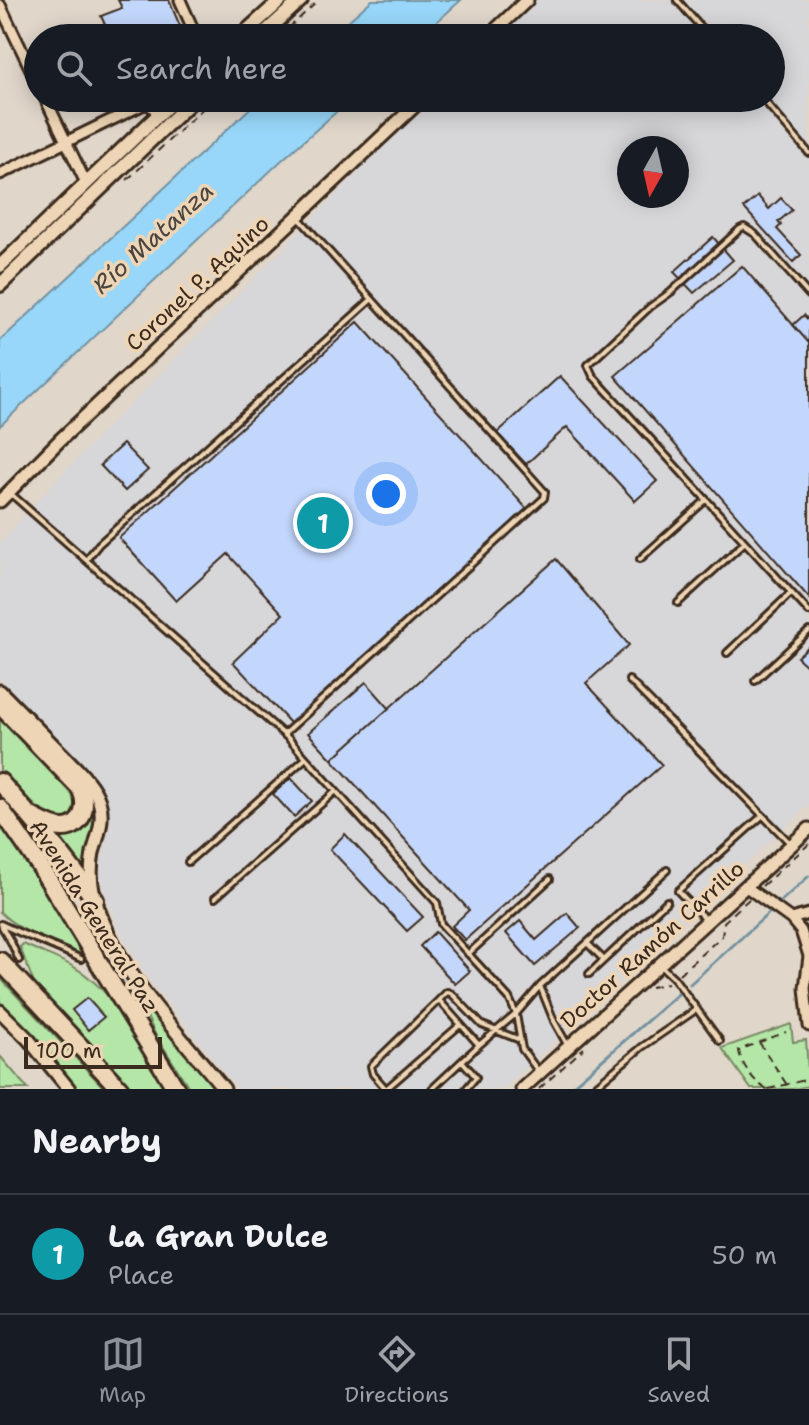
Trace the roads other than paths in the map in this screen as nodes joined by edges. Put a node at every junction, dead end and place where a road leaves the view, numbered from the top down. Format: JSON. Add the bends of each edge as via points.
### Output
{"nodes":[{"id":1,"x":180,"y":0,"type":"edge"},
{"id":2,"x":281,"y":0,"type":"edge"},
{"id":3,"x":301,"y":0,"type":"edge"},
{"id":4,"x":527,"y":0,"type":"edge"},
{"id":5,"x":677,"y":0,"type":"edge"},
{"id":6,"x":0,"y":5,"type":"edge"},
{"id":7,"x":191,"y":24,"type":"edge"},
{"id":8,"x":254,"y":24,"type":"edge"},
{"id":9,"x":274,"y":24,"type":"edge"},
{"id":10,"x":502,"y":24,"type":"edge"},
{"id":11,"x":698,"y":24,"type":"edge"},
{"id":12,"x":24,"y":55,"type":"edge"},
{"id":13,"x":52,"y":112,"type":"edge"},
{"id":14,"x":128,"y":112,"type":"edge"},
{"id":15,"x":156,"y":112,"type":"edge"},
{"id":16,"x":161,"y":112,"type":"edge"},
{"id":17,"x":180,"y":112,"type":"edge"},
{"id":18,"x":408,"y":112,"type":"edge"},
{"id":19,"x":774,"y":112,"type":"edge"},
{"id":20,"x":158,"y":115,"type":"junction"},
{"id":21,"x":66,"y":142,"type":"junction"},
{"id":22,"x":809,"y":153,"type":"edge"},
{"id":23,"x":0,"y":174,"type":"edge"},
{"id":24,"x":86,"y":183,"type":"junction"},
{"id":25,"x":297,"y":217,"type":"junction"},
{"id":26,"x":0,"y":266,"type":"edge"},
{"id":27,"x":0,"y":285,"type":"edge"},
{"id":28,"x":809,"y":295,"type":"edge"},
{"id":29,"x":372,"y":299,"type":"junction"},
{"id":30,"x":2,"y":498,"type":"edge"},
{"id":31,"x":706,"y":500,"type":"junction"},
{"id":32,"x":745,"y":542,"type":"junction"},
{"id":33,"x":640,"y":559,"type":"dead end"},
{"id":34,"x":86,"y":560,"type":"junction"},
{"id":35,"x":791,"y":593,"type":"junction"},
{"id":36,"x":678,"y":603,"type":"dead end"},
{"id":37,"x":809,"y":612,"type":"edge"},
{"id":38,"x":809,"y":631,"type":"edge"},
{"id":39,"x":727,"y":653,"type":"dead end"},
{"id":40,"x":629,"y":680,"type":"dead end"},
{"id":41,"x":755,"y":681,"type":"dead end"},
{"id":42,"x":0,"y":691,"type":"edge"},
{"id":43,"x":0,"y":705,"type":"edge"},
{"id":44,"x":284,"y":734,"type":"junction"},
{"id":45,"x":306,"y":758,"type":"junction"},
{"id":46,"x":0,"y":782,"type":"edge"},
{"id":47,"x":336,"y":791,"type":"junction"},
{"id":48,"x":0,"y":808,"type":"edge"},
{"id":49,"x":31,"y":816,"type":"junction"},
{"id":50,"x":762,"y":816,"type":"junction"},
{"id":51,"x":809,"y":829,"type":"edge"},
{"id":52,"x":792,"y":844,"type":"junction"},
{"id":53,"x":188,"y":862,"type":"dead end"},
{"id":54,"x":667,"y":870,"type":"dead end"},
{"id":55,"x":550,"y":879,"type":"dead end"},
{"id":56,"x":750,"y":890,"type":"junction"},
{"id":57,"x":215,"y":898,"type":"dead end"},
{"id":58,"x":95,"y":900,"type":"junction"},
{"id":59,"x":667,"y":901,"type":"dead end"},
{"id":60,"x":809,"y":914,"type":"edge"},
{"id":61,"x":791,"y":919,"type":"junction"},
{"id":62,"x":707,"y":921,"type":"junction"},
{"id":63,"x":0,"y":924,"type":"edge"},
{"id":64,"x":588,"y":944,"type":"junction"},
{"id":65,"x":468,"y":954,"type":"junction"},
{"id":66,"x":81,"y":959,"type":"dead end"},
{"id":67,"x":19,"y":960,"type":"dead end"},
{"id":68,"x":604,"y":960,"type":"junction"},
{"id":69,"x":0,"y":961,"type":"edge"},
{"id":70,"x":659,"y":964,"type":"junction"},
{"id":71,"x":589,"y":974,"type":"dead end"},
{"id":72,"x":540,"y":986,"type":"junction"},
{"id":73,"x":807,"y":988,"type":"edge"},
{"id":74,"x":439,"y":1000,"type":"junction"},
{"id":75,"x":697,"y":1009,"type":"junction"},
{"id":76,"x":0,"y":1011,"type":"edge"},
{"id":77,"x":516,"y":1014,"type":"junction"},
{"id":78,"x":460,"y":1025,"type":"junction"},
{"id":79,"x":809,"y":1026,"type":"edge"},
{"id":80,"x":496,"y":1030,"type":"junction"},
{"id":81,"x":520,"y":1040,"type":"junction"},
{"id":82,"x":720,"y":1041,"type":"dead end"},
{"id":83,"x":479,"y":1045,"type":"junction"},
{"id":84,"x":568,"y":1047,"type":"junction"},
{"id":85,"x":462,"y":1061,"type":"junction"},
{"id":86,"x":540,"y":1072,"type":"junction"},
{"id":87,"x":69,"y":1089,"type":"edge"},
{"id":88,"x":120,"y":1089,"type":"edge"},
{"id":89,"x":176,"y":1089,"type":"edge"},
{"id":90,"x":224,"y":1089,"type":"edge"},
{"id":91,"x":386,"y":1089,"type":"edge"},
{"id":92,"x":432,"y":1089,"type":"edge"},
{"id":93,"x":466,"y":1089,"type":"edge"},
{"id":94,"x":522,"y":1089,"type":"edge"},
{"id":95,"x":592,"y":1089,"type":"edge"}],
"edges":[{"from":1,"to":7,"type":"street"},
{"from":2,"to":8,"type":"main road"},
{"from":3,"to":9,"type":"main road"},
{"from":4,"to":10,"type":"street"},
{"from":5,"to":11,"type":"lane"},
{"from":6,"to":12,"type":"street"},
{"from":13,"to":21,"type":"street"},
{"from":14,"to":21,"type":"street"},
{"from":15,"to":20,"type":"street"},
{"from":16,"to":20,"type":"main road"},
{"from":17,"to":27,"type":"main road"},
{"from":18,"to":25,"type":"street","name":"Coronel P. Aquino"},
{"from":19,"to":22,"type":"lane"},
{"from":20,"to":24,"type":"main road"},
{"from":21,"to":23,"type":"street"},
{"from":21,"to":24,"type":"street"},
{"from":24,"to":26,"type":"main road"},
{"from":25,"to":29,"type":"lane"},
{"from":25,"to":30,"type":"street","name":"Coronel P. Aquino"},
{"from":28,"to":31,"type":"lane","via":[[744,227],[588,365]]},
{"from":29,"to":34,"type":"lane"},
{"from":29,"to":44,"type":"lane","via":[[545,492],[544,498]]},
{"from":30,"to":34,"type":"lane"},
{"from":31,"to":32,"type":"lane"},
{"from":31,"to":33,"type":"lane"},
{"from":32,"to":35,"type":"lane"},
{"from":32,"to":36,"type":"lane"},
{"from":34,"to":44,"type":"lane"},
{"from":35,"to":37,"type":"lane"},
{"from":35,"to":39,"type":"lane"},
{"from":38,"to":41,"type":"lane"},
{"from":40,"to":50,"type":"lane"},
{"from":42,"to":58,"type":"street","name":"Avenida General Paz","via":[[97,795],[101,817],[91,868]]},
{"from":43,"to":49,"type":"highway","via":[[84,794],[84,810],[70,827],[55,827]]},
{"from":44,"to":45,"type":"lane"},
{"from":45,"to":47,"type":"lane"},
{"from":45,"to":53,"type":"lane"},
{"from":46,"to":49,"type":"highway"},
{"from":47,"to":57,"type":"lane"},
{"from":47,"to":65,"type":"lane","via":[[437,903],[441,924]]},
{"from":48,"to":89,"type":"highway","name":"Avenida General Paz"},
{"from":49,"to":58,"type":"highway"},
{"from":50,"to":52,"type":"lane"},
{"from":50,"to":62,"type":"lane","via":[[678,891]]},
{"from":51,"to":52,"type":"street","name":"Doctor Ramón Carrillo"},
{"from":52,"to":56,"type":"street","name":"Doctor Ramón Carrillo"},
{"from":54,"to":64,"type":"lane"},
{"from":55,"to":65,"type":"lane"},
{"from":56,"to":61,"type":"street"},
{"from":56,"to":62,"type":"street","name":"Doctor Ramón Carrillo"},
{"from":58,"to":90,"type":"street","name":"Avenida General Paz","via":[[131,974]]},
{"from":59,"to":68,"type":"lane"},
{"from":60,"to":61,"type":"street"},
{"from":61,"to":73,"type":"street","via":[[809,956]]},
{"from":62,"to":70,"type":"street","name":"Doctor Ramón Carrillo"},
{"from":63,"to":66,"type":"lane"},
{"from":63,"to":67,"type":"lane"},
{"from":64,"to":68,"type":"lane"},
{"from":64,"to":72,"type":"lane"},
{"from":65,"to":77,"type":"lane","via":[[509,998]]},
{"from":68,"to":71,"type":"lane"},
{"from":69,"to":88,"type":"highway"},
{"from":70,"to":75,"type":"lane"},
{"from":70,"to":84,"type":"street","name":"Doctor Ramón Carrillo"},
{"from":72,"to":77,"type":"lane"},
{"from":72,"to":84,"type":"lane"},
{"from":73,"to":79,"type":"street"},
{"from":74,"to":78,"type":"lane"},
{"from":74,"to":80,"type":"lane","via":[[452,994],[482,1025]]},
{"from":74,"to":91,"type":"lane","via":[[371,1066]]},
{"from":75,"to":82,"type":"lane"},
{"from":75,"to":95,"type":"lane"},
{"from":76,"to":87,"type":"street"},
{"from":77,"to":80,"type":"lane"},
{"from":77,"to":81,"type":"lane"},
{"from":78,"to":83,"type":"lane"},
{"from":78,"to":91,"type":"lane"},
{"from":80,"to":81,"type":"lane"},
{"from":80,"to":83,"type":"lane"},
{"from":81,"to":86,"type":"lane"},
{"from":83,"to":85,"type":"lane"},
{"from":84,"to":86,"type":"street","name":"Doctor Ramón Carrillo"},
{"from":85,"to":92,"type":"lane"},
{"from":85,"to":93,"type":"lane","via":[[476,1077]]},
{"from":86,"to":94,"type":"street","name":"Doctor Ramón Carrillo"}]}
